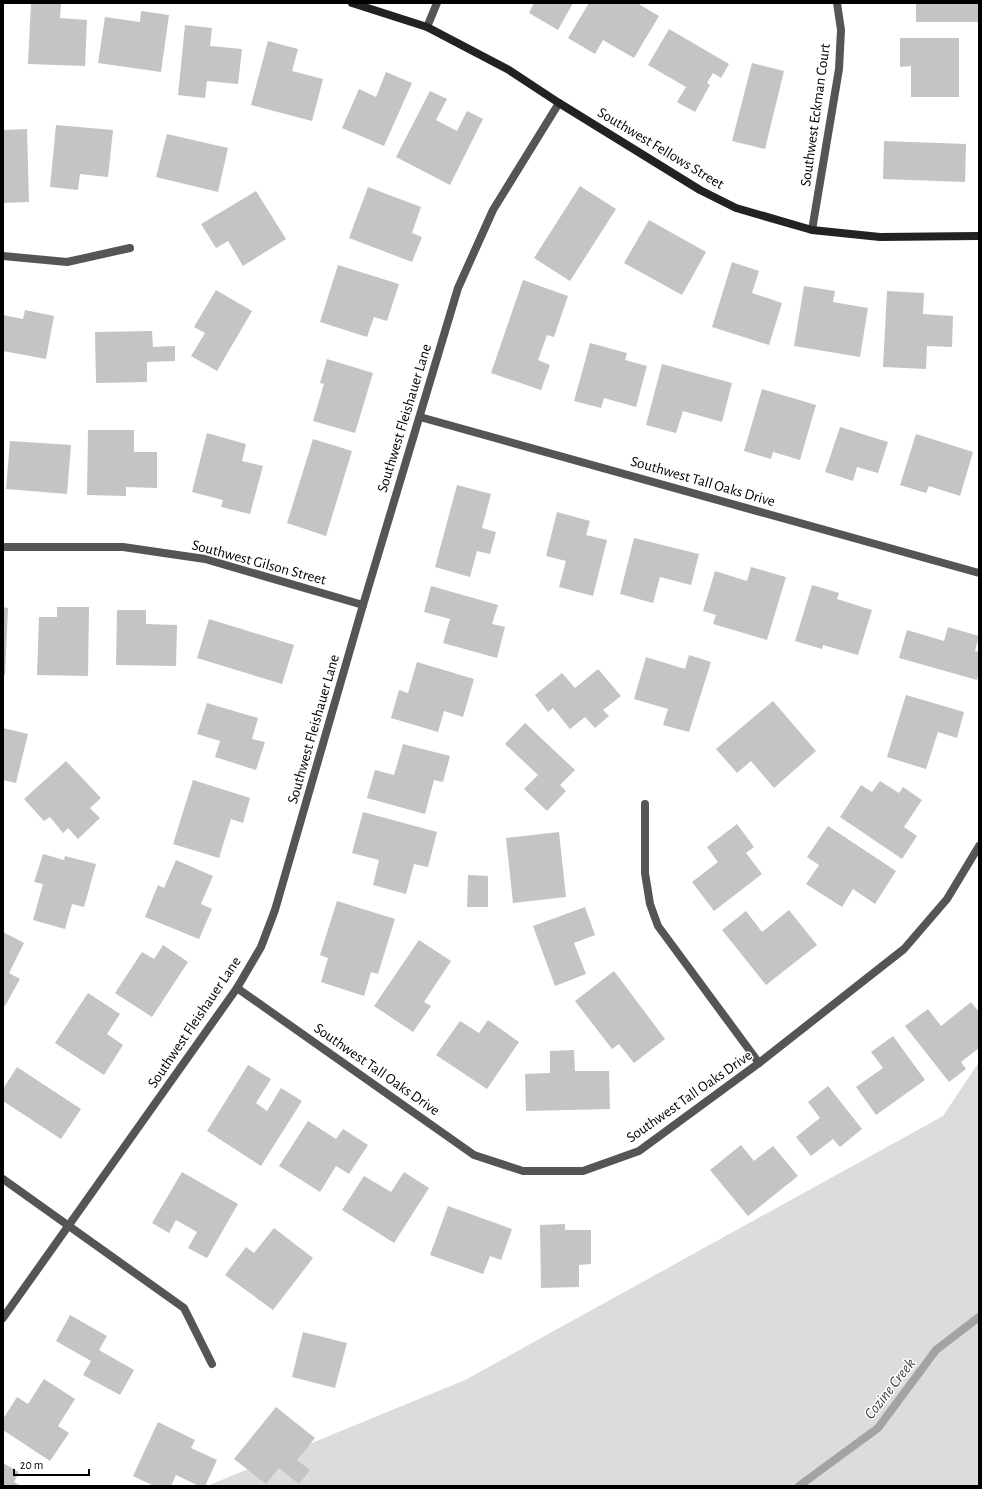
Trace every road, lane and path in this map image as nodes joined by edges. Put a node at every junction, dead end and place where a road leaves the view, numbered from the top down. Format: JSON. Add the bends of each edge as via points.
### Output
{"nodes":[{"id":1,"x":352,"y":3,"type":"edge"},
{"id":2,"x":437,"y":3,"type":"edge"},
{"id":3,"x":837,"y":3,"type":"edge"},
{"id":4,"x":427,"y":27,"type":"junction"},
{"id":5,"x":559,"y":103,"type":"junction"},
{"id":6,"x":812,"y":230,"type":"junction"},
{"id":7,"x":979,"y":236,"type":"edge"},
{"id":8,"x":130,"y":248,"type":"dead end"},
{"id":9,"x":3,"y":256,"type":"edge"},
{"id":10,"x":420,"y":417,"type":"junction"},
{"id":11,"x":3,"y":547,"type":"edge"},
{"id":12,"x":979,"y":573,"type":"edge"},
{"id":13,"x":363,"y":604,"type":"junction"},
{"id":14,"x":645,"y":804,"type":"dead end"},
{"id":15,"x":979,"y":846,"type":"edge"},
{"id":16,"x":237,"y":988,"type":"junction"},
{"id":17,"x":759,"y":1063,"type":"junction"},
{"id":18,"x":3,"y":1179,"type":"edge"},
{"id":19,"x":68,"y":1225,"type":"junction"},
{"id":20,"x":3,"y":1318,"type":"edge"},
{"id":21,"x":212,"y":1364,"type":"dead end"}],
"edges":[{"from":1,"to":4,"type":"street","name":"Southwest Fellows Street"},
{"from":2,"to":4,"type":"street"},
{"from":3,"to":6,"type":"street","name":"Southwest Eckman Court","via":[[841,30],[839,69]]},
{"from":4,"to":5,"type":"street","name":"Southwest Fellows Street","via":[[510,70]]},
{"from":5,"to":6,"type":"street","name":"Southwest Fellows Street","via":[[700,190],[736,208]]},
{"from":5,"to":10,"type":"street","name":"Southwest Fleishauer Lane","via":[[493,210],[464,274]]},
{"from":6,"to":7,"type":"street","name":"Southwest Fellows Street","via":[[880,237]]},
{"from":8,"to":9,"type":"street","via":[[67,262]]},
{"from":10,"to":12,"type":"street","name":"Southwest Tall Oaks Drive"},
{"from":10,"to":13,"type":"street","name":"Southwest Fleishauer Lane"},
{"from":11,"to":13,"type":"street","name":"Southwest Gilson Street","via":[[124,547],[205,559]]},
{"from":13,"to":16,"type":"street","name":"Southwest Fleishauer Lane","via":[[275,910],[261,947]]},
{"from":14,"to":17,"type":"street","via":[[645,873],[650,904],[658,926]]},
{"from":15,"to":17,"type":"street","name":"Southwest Tall Oaks Drive","via":[[947,899],[904,949]]},
{"from":16,"to":17,"type":"street","name":"Southwest Tall Oaks Drive","via":[[474,1154],[523,1171],[583,1171],[639,1151]]},
{"from":16,"to":19,"type":"street","name":"Southwest Fleishauer Lane"},
{"from":18,"to":19,"type":"street"},
{"from":19,"to":20,"type":"street","name":"Southwest Fleishauer Lane"},
{"from":19,"to":21,"type":"street","via":[[184,1308]]}]}
